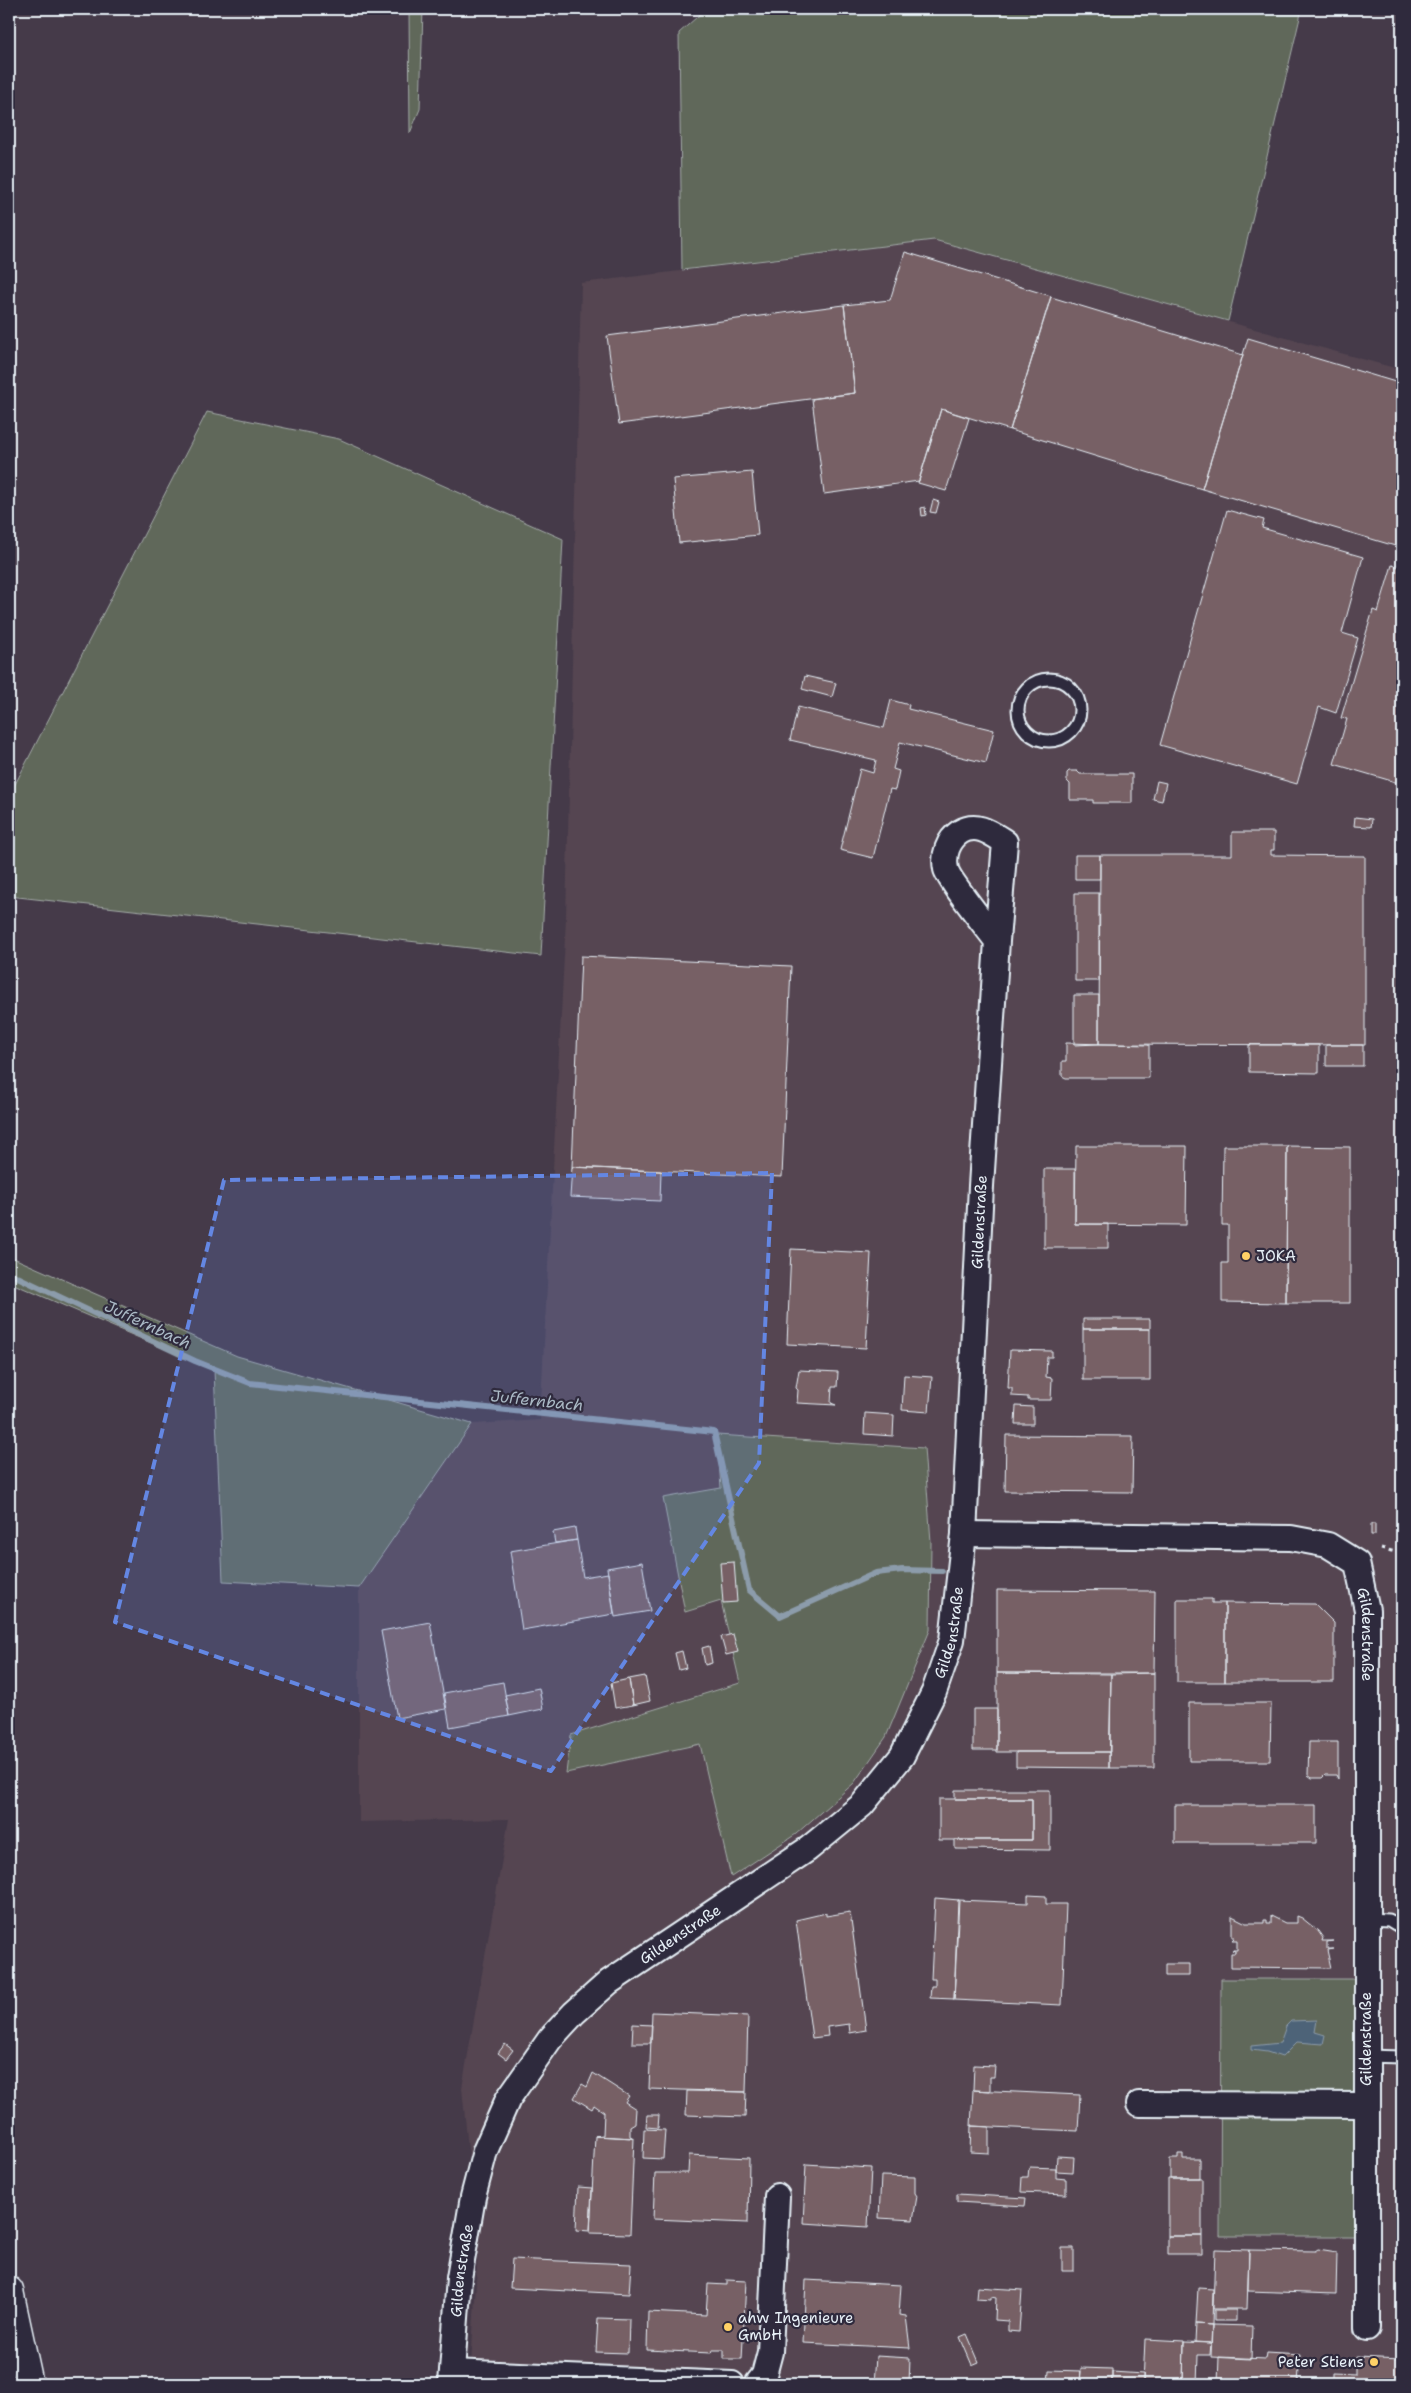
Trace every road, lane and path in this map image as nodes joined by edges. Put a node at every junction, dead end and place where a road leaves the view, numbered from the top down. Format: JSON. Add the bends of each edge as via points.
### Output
{"nodes":[{"id":1,"x":1077,"y":696,"type":"joint"},
{"id":2,"x":996,"y":941,"type":"dead end"},
{"id":3,"x":964,"y":1534,"type":"junction"},
{"id":4,"x":1381,"y":1548,"type":"dead end"},
{"id":5,"x":1402,"y":1554,"type":"edge"},
{"id":6,"x":1366,"y":1918,"type":"junction"},
{"id":7,"x":1402,"y":1928,"type":"edge"},
{"id":8,"x":1365,"y":2056,"type":"junction"},
{"id":9,"x":1402,"y":2057,"type":"edge"},
{"id":10,"x":1139,"y":2104,"type":"dead end"},
{"id":11,"x":1365,"y":2105,"type":"junction"},
{"id":12,"x":777,"y":2196,"type":"dead end"},
{"id":13,"x":9,"y":2290,"type":"edge"},
{"id":14,"x":1367,"y":2328,"type":"dead end"},
{"id":15,"x":452,"y":2378,"type":"edge"},
{"id":16,"x":597,"y":2381,"type":"edge"},
{"id":17,"x":29,"y":2384,"type":"edge"},
{"id":18,"x":732,"y":2384,"type":"edge"},
{"id":19,"x":757,"y":2384,"type":"edge"}],
"edges":[{"from":1,"to":1,"type":"lane","via":[[1069,686],[1056,679],[1033,683],[1022,694],[1019,705],[1022,724],[1034,736],[1044,740],[1063,737],[1075,727],[1080,715]]},
{"from":2,"to":3,"type":"street","name":"Gildenstraße"},
{"from":3,"to":6,"type":"street","name":"Gildenstraße","via":[[1291,1538],[1328,1546],[1357,1563],[1367,1610]]},
{"from":3,"to":15,"type":"street","name":"Gildenstraße","via":[[952,1640],[934,1692],[902,1756],[862,1805],[808,1849],[609,1982],[550,2039],[508,2098],[485,2151],[473,2197],[459,2278]]},
{"from":4,"to":5,"type":"path"},
{"from":6,"to":7,"type":"lane","via":[[1389,1920]]},
{"from":6,"to":8,"type":"street","name":"Gildenstraße"},
{"from":8,"to":9,"type":"lane"},
{"from":8,"to":11,"type":"street","name":"Gildenstraße"},
{"from":10,"to":11,"type":"street","name":"Gildenstraße"},
{"from":11,"to":14,"type":"street","name":"Gildenstraße"},
{"from":12,"to":19,"type":"street","via":[[770,2352],[764,2375]]},
{"from":13,"to":17,"type":"street"},
{"from":15,"to":16,"type":"street","name":"Gildenstraße"},
{"from":16,"to":18,"type":"street","name":"Gildenstraße"}]}
